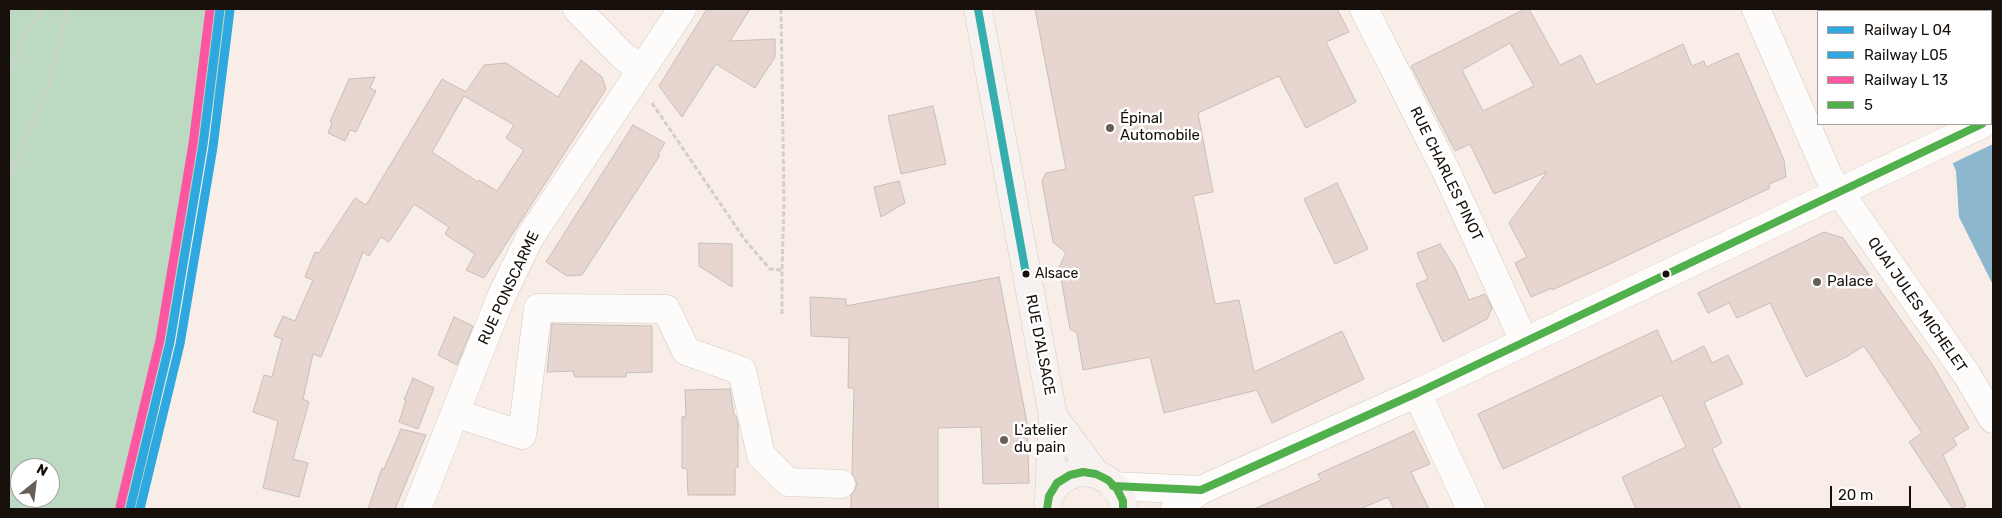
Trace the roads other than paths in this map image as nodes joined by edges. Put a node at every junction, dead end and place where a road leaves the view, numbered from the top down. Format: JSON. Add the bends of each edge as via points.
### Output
{"nodes":[{"id":1,"x":577,"y":9,"type":"edge"},
{"id":2,"x":682,"y":9,"type":"edge"},
{"id":3,"x":978,"y":9,"type":"edge"},
{"id":4,"x":1364,"y":9,"type":"edge"},
{"id":5,"x":1756,"y":9,"type":"edge"},
{"id":6,"x":636,"y":77,"type":"junction"},
{"id":7,"x":1980,"y":125,"type":"edge"},
{"id":8,"x":1846,"y":189,"type":"junction"},
{"id":9,"x":1524,"y":341,"type":"junction"},
{"id":10,"x":1417,"y":393,"type":"junction"},
{"id":11,"x":455,"y":413,"type":"junction"},
{"id":12,"x":1053,"y":416,"type":"junction"},
{"id":13,"x":1993,"y":419,"type":"edge"},
{"id":14,"x":841,"y":484,"type":"dead end"},
{"id":15,"x":1111,"y":489,"type":"edge"},
{"id":16,"x":1201,"y":490,"type":"junction"},
{"id":17,"x":1048,"y":502,"type":"edge"},
{"id":18,"x":416,"y":509,"type":"edge"},
{"id":19,"x":1176,"y":509,"type":"edge"},
{"id":20,"x":1471,"y":509,"type":"edge"}],
"edges":[{"from":1,"to":6,"type":"street","via":[[624,57]]},
{"from":2,"to":6,"type":"street","name":"RUE PONSCARME"},
{"from":3,"to":12,"type":"main road","name":"RUE D'ALSACE"},
{"from":4,"to":9,"type":"street","name":"RUE CHARLES PINOT","via":[[1446,171]]},
{"from":5,"to":8,"type":"street","name":"QUAI JULES MICHELET","via":[[1829,177]]},
{"from":6,"to":11,"type":"street","name":"RUE PONSCARME","via":[[530,237],[501,297]]},
{"from":7,"to":8,"type":"street"},
{"from":8,"to":9,"type":"street"},
{"from":8,"to":13,"type":"street","name":"QUAI JULES MICHELET"},
{"from":9,"to":10,"type":"street"},
{"from":10,"to":16,"type":"street"},
{"from":10,"to":20,"type":"street"},
{"from":11,"to":14,"type":"street","via":[[522,435],[538,308],[666,309],[686,351],[742,371],[761,455],[788,482]]},
{"from":11,"to":18,"type":"street","name":"RUE PONSCARME"},
{"from":12,"to":15,"type":"main road","name":"RUE D'ALSACE"},
{"from":12,"to":17,"type":"main road","name":"RUE D'ALSACE"},
{"from":15,"to":16,"type":"street"},
{"from":15,"to":17,"type":"main road","via":[[1083,472],[1057,483]]},
{"from":16,"to":19,"type":"street"}]}
